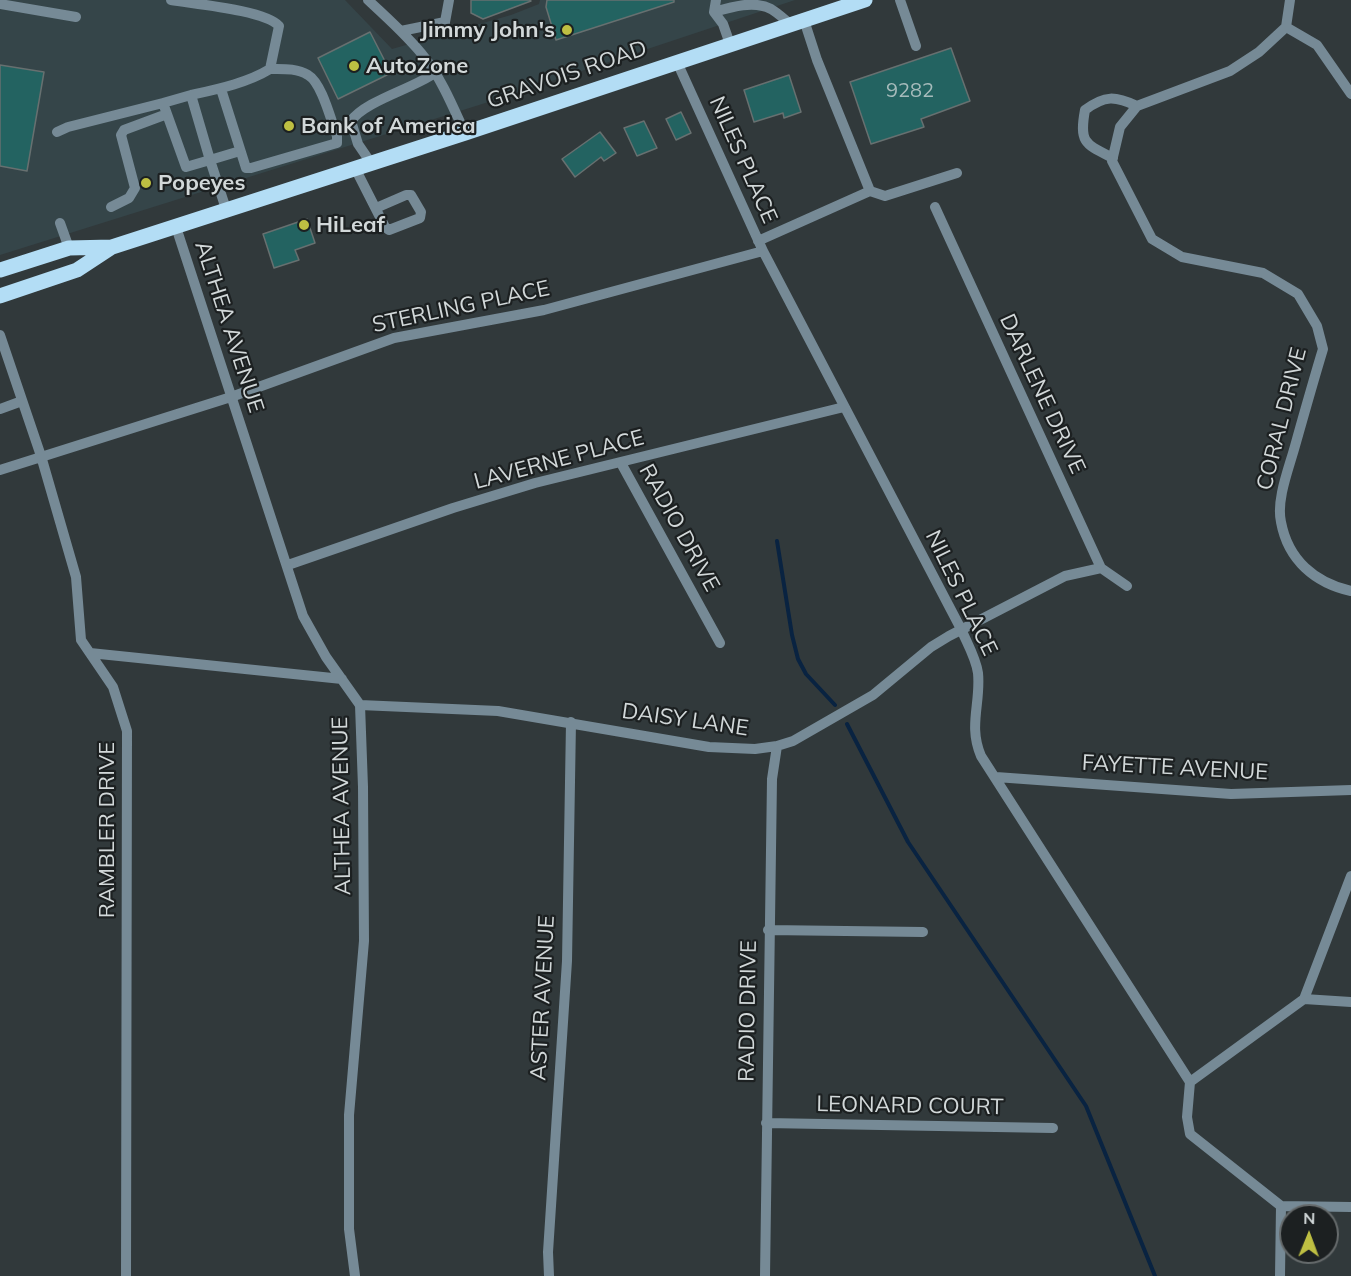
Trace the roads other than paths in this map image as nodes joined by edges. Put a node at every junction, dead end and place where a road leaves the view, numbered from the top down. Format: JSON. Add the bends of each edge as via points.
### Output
{"nodes":[{"id":1,"x":171,"y":0,"type":"edge"},
{"id":2,"x":449,"y":0,"type":"edge"},
{"id":3,"x":716,"y":0,"type":"edge"},
{"id":4,"x":865,"y":0,"type":"edge"},
{"id":5,"x":900,"y":0,"type":"edge"},
{"id":6,"x":1290,"y":0,"type":"edge"},
{"id":7,"x":372,"y":3,"type":"edge"},
{"id":8,"x":0,"y":4,"type":"edge"},
{"id":9,"x":714,"y":12,"type":"junction"},
{"id":10,"x":76,"y":17,"type":"dead end"},
{"id":11,"x":797,"y":22,"type":"junction"},
{"id":12,"x":1286,"y":27,"type":"junction"},
{"id":13,"x":401,"y":31,"type":"junction"},
{"id":14,"x":730,"y":44,"type":"junction"},
{"id":15,"x":916,"y":46,"type":"dead end"},
{"id":16,"x":677,"y":62,"type":"junction"},
{"id":17,"x":270,"y":69,"type":"junction"},
{"id":18,"x":435,"y":73,"type":"junction"},
{"id":19,"x":221,"y":89,"type":"junction"},
{"id":20,"x":1351,"y":93,"type":"edge"},
{"id":21,"x":192,"y":95,"type":"junction"},
{"id":22,"x":1137,"y":106,"type":"junction"},
{"id":23,"x":165,"y":108,"type":"junction"},
{"id":24,"x":57,"y":132,"type":"dead end"},
{"id":25,"x":465,"y":133,"type":"junction"},
{"id":26,"x":240,"y":151,"type":"junction"},
{"id":27,"x":1113,"y":158,"type":"junction"},
{"id":28,"x":210,"y":160,"type":"junction"},
{"id":29,"x":371,"y":163,"type":"junction"},
{"id":30,"x":355,"y":168,"type":"junction"},
{"id":31,"x":957,"y":173,"type":"dead end"},
{"id":32,"x":870,"y":191,"type":"junction"},
{"id":33,"x":111,"y":207,"type":"dead end"},
{"id":34,"x":935,"y":207,"type":"dead end"},
{"id":35,"x":376,"y":208,"type":"dead end"},
{"id":36,"x":226,"y":209,"type":"junction"},
{"id":37,"x":60,"y":223,"type":"dead end"},
{"id":38,"x":176,"y":227,"type":"junction"},
{"id":39,"x":761,"y":246,"type":"junction"},
{"id":40,"x":112,"y":247,"type":"junction"},
{"id":41,"x":69,"y":248,"type":"junction"},
{"id":42,"x":0,"y":270,"type":"edge"},
{"id":43,"x":0,"y":296,"type":"edge"},
{"id":44,"x":0,"y":335,"type":"edge"},
{"id":45,"x":231,"y":397,"type":"junction"},
{"id":46,"x":22,"y":401,"type":"junction"},
{"id":47,"x":844,"y":407,"type":"junction"},
{"id":48,"x":0,"y":409,"type":"edge"},
{"id":49,"x":41,"y":456,"type":"junction"},
{"id":50,"x":621,"y":463,"type":"junction"},
{"id":51,"x":0,"y":470,"type":"edge"},
{"id":52,"x":288,"y":565,"type":"junction"},
{"id":53,"x":1101,"y":568,"type":"junction"},
{"id":54,"x":1127,"y":586,"type":"dead end"},
{"id":55,"x":1351,"y":591,"type":"edge"},
{"id":56,"x":961,"y":629,"type":"junction"},
{"id":57,"x":720,"y":643,"type":"dead end"},
{"id":58,"x":90,"y":653,"type":"junction"},
{"id":59,"x":342,"y":679,"type":"junction"},
{"id":60,"x":360,"y":705,"type":"junction"},
{"id":61,"x":571,"y":722,"type":"junction"},
{"id":62,"x":777,"y":746,"type":"junction"},
{"id":63,"x":996,"y":777,"type":"junction"},
{"id":64,"x":1351,"y":790,"type":"edge"},
{"id":65,"x":1351,"y":876,"type":"edge"},
{"id":66,"x":768,"y":930,"type":"junction"},
{"id":67,"x":923,"y":933,"type":"dead end"},
{"id":68,"x":1304,"y":999,"type":"junction"},
{"id":69,"x":1351,"y":1002,"type":"edge"},
{"id":70,"x":1190,"y":1082,"type":"junction"},
{"id":71,"x":766,"y":1123,"type":"junction"},
{"id":72,"x":1053,"y":1128,"type":"dead end"},
{"id":73,"x":1279,"y":1204,"type":"edge"},
{"id":74,"x":126,"y":1276,"type":"edge"},
{"id":75,"x":355,"y":1276,"type":"edge"},
{"id":76,"x":549,"y":1276,"type":"edge"},
{"id":77,"x":765,"y":1276,"type":"edge"}],
"edges":[{"from":1,"to":17,"type":"street","via":[[274,21],[279,26]]},
{"from":2,"to":13,"type":"street","via":[[445,22]]},
{"from":3,"to":9,"type":"street"},
{"from":4,"to":11,"type":"main road","name":"GRAVOIS ROAD"},
{"from":5,"to":15,"type":"street"},
{"from":6,"to":12,"type":"street"},
{"from":7,"to":13,"type":"street"},
{"from":8,"to":10,"type":"street"},
{"from":9,"to":11,"type":"street","via":[[764,6]]},
{"from":9,"to":14,"type":"street"},
{"from":11,"to":14,"type":"main road","name":"GRAVOIS ROAD"},
{"from":11,"to":32,"type":"street","via":[[817,60]]},
{"from":12,"to":20,"type":"street","via":[[1317,45]]},
{"from":12,"to":22,"type":"street","via":[[1230,71]]},
{"from":13,"to":18,"type":"street"},
{"from":14,"to":16,"type":"main road","name":"GRAVOIS ROAD"},
{"from":16,"to":25,"type":"main road","name":"GRAVOIS ROAD"},
{"from":16,"to":39,"type":"street","name":"NILES PLACE"},
{"from":17,"to":19,"type":"street"},
{"from":17,"to":26,"type":"street","via":[[298,71],[313,79],[337,143],[251,168],[246,168]]},
{"from":18,"to":25,"type":"street"},
{"from":18,"to":29,"type":"street","via":[[356,113],[351,121],[358,144]]},
{"from":19,"to":21,"type":"street"},
{"from":19,"to":26,"type":"street"},
{"from":21,"to":23,"type":"street"},
{"from":21,"to":28,"type":"street"},
{"from":22,"to":27,"type":"street","via":[[1120,127]]},
{"from":22,"to":27,"type":"street","via":[[1120,99],[1099,100],[1085,110],[1083,135],[1089,146]]},
{"from":23,"to":24,"type":"street"},
{"from":23,"to":28,"type":"street","via":[[186,167]]},
{"from":23,"to":33,"type":"street","via":[[121,135],[135,188],[129,198]]},
{"from":25,"to":29,"type":"main road","name":"GRAVOIS ROAD"},
{"from":26,"to":28,"type":"street"},
{"from":27,"to":55,"type":"street","name":"CORAL DRIVE","via":[[1152,239],[1182,258],[1263,273],[1298,294],[1317,326],[1323,350],[1282,491],[1280,520],[1296,560],[1331,587]]},
{"from":28,"to":36,"type":"street"},
{"from":29,"to":30,"type":"main road","name":"GRAVOIS ROAD"},
{"from":30,"to":35,"type":"street"},
{"from":30,"to":36,"type":"main road","name":"GRAVOIS ROAD"},
{"from":31,"to":32,"type":"street","via":[[885,196]]},
{"from":32,"to":39,"type":"street","name":"STERLING PLACE"},
{"from":34,"to":53,"type":"street","name":"DARLENE DRIVE"},
{"from":36,"to":38,"type":"main road","name":"GRAVOIS ROAD"},
{"from":37,"to":41,"type":"street"},
{"from":38,"to":40,"type":"main road","name":"GRAVOIS ROAD"},
{"from":38,"to":45,"type":"street","name":"ALTHEA AVENUE"},
{"from":39,"to":45,"type":"street","name":"STERLING PLACE","via":[[544,310],[394,338]]},
{"from":39,"to":47,"type":"street","name":"NILES PLACE"},
{"from":40,"to":41,"type":"main road","name":"GRAVOIS ROAD"},
{"from":40,"to":43,"type":"main road","name":"GRAVOIS ROAD","via":[[77,270]]},
{"from":41,"to":42,"type":"main road","name":"GRAVOIS ROAD"},
{"from":44,"to":46,"type":"street","name":"RAMBLER DRIVE"},
{"from":45,"to":49,"type":"street","name":"STERLING PLACE"},
{"from":45,"to":52,"type":"street","name":"ALTHEA AVENUE"},
{"from":46,"to":48,"type":"street"},
{"from":46,"to":49,"type":"street","name":"RAMBLER DRIVE"},
{"from":47,"to":50,"type":"street","name":"LAVERNE PLACE"},
{"from":47,"to":56,"type":"street","name":"NILES PLACE"},
{"from":49,"to":51,"type":"street","name":"STERLING PLACE"},
{"from":49,"to":58,"type":"street","name":"RAMBLER DRIVE","via":[[76,577],[81,640]]},
{"from":50,"to":52,"type":"street","name":"LAVERNE PLACE","via":[[495,495]]},
{"from":50,"to":57,"type":"street","name":"RADIO DRIVE"},
{"from":52,"to":59,"type":"street","name":"ALTHEA AVENUE","via":[[303,616]]},
{"from":53,"to":54,"type":"street"},
{"from":53,"to":56,"type":"street","name":"DAISY LANE","via":[[1065,576]]},
{"from":56,"to":62,"type":"street","name":"DAISY LANE","via":[[931,647],[873,695],[793,741]]},
{"from":56,"to":63,"type":"street","name":"NILES PLACE","via":[[978,671],[975,742]]},
{"from":58,"to":59,"type":"street"},
{"from":58,"to":74,"type":"street","name":"RAMBLER DRIVE","via":[[113,687],[127,731]]},
{"from":59,"to":60,"type":"street","name":"ALTHEA AVENUE"},
{"from":60,"to":61,"type":"street","name":"DAISY LANE","via":[[498,711]]},
{"from":60,"to":75,"type":"street","name":"ALTHEA AVENUE","via":[[364,941],[349,1115],[349,1229]]},
{"from":61,"to":62,"type":"street","name":"DAISY LANE","via":[[709,747]]},
{"from":61,"to":76,"type":"street","name":"ASTER AVENUE","via":[[567,961]]},
{"from":62,"to":66,"type":"street","name":"RADIO DRIVE","via":[[772,779]]},
{"from":63,"to":64,"type":"street","name":"FAYETTE AVENUE","via":[[1232,794]]},
{"from":63,"to":70,"type":"street","name":"NILES PLACE"},
{"from":65,"to":68,"type":"street"},
{"from":66,"to":67,"type":"street"},
{"from":66,"to":71,"type":"street","name":"RADIO DRIVE"},
{"from":68,"to":69,"type":"street"},
{"from":68,"to":70,"type":"street"},
{"from":70,"to":73,"type":"street","via":[[1190,1134]]},
{"from":71,"to":72,"type":"street","name":"LEONARD COURT"},
{"from":71,"to":77,"type":"street","name":"RADIO DRIVE"}]}
